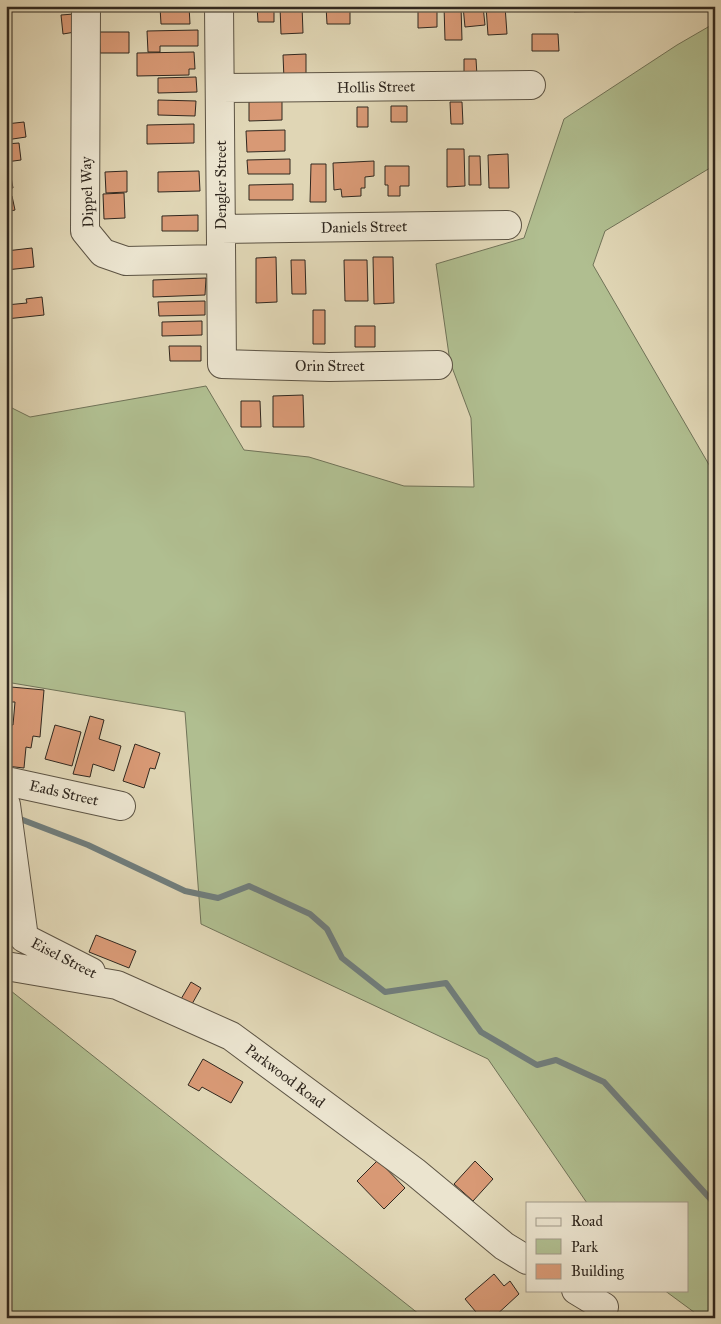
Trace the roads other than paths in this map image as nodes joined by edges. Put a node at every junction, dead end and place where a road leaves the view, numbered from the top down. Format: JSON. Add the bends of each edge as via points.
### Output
{"nodes":[{"id":1,"x":86,"y":6,"type":"edge"},
{"id":2,"x":219,"y":6,"type":"edge"},
{"id":3,"x":531,"y":85,"type":"dead end"},
{"id":4,"x":221,"y":88,"type":"junction"},
{"id":5,"x":507,"y":225,"type":"dead end"},
{"id":6,"x":221,"y":229,"type":"junction"},
{"id":7,"x":221,"y":260,"type":"junction"},
{"id":8,"x":222,"y":364,"type":"joint"},
{"id":9,"x":438,"y":365,"type":"dead end"},
{"id":10,"x":6,"y":780,"type":"edge"},
{"id":11,"x":121,"y":806,"type":"dead end"},
{"id":12,"x":7,"y":816,"type":"edge"},
{"id":13,"x":9,"y":854,"type":"edge"},
{"id":14,"x":6,"y":966,"type":"edge"},
{"id":15,"x":117,"y":985,"type":"junction"},
{"id":16,"x":526,"y":1259,"type":"edge"},
{"id":17,"x":579,"y":1292,"type":"edge"},
{"id":18,"x":604,"y":1307,"type":"dead end"}],
"edges":[{"from":1,"to":7,"type":"street","name":"Dippel Way","via":[[85,231],[103,253],[126,261]]},
{"from":2,"to":4,"type":"street","name":"Dengler Street"},
{"from":3,"to":4,"type":"street","name":"Hollis Street"},
{"from":4,"to":6,"type":"street","name":"Dengler Street"},
{"from":5,"to":6,"type":"street","name":"Daniels Street"},
{"from":6,"to":7,"type":"street","name":"Dengler Street"},
{"from":7,"to":8,"type":"street","name":"Dengler Street"},
{"from":8,"to":9,"type":"street","name":"Orin Street"},
{"from":10,"to":11,"type":"street","name":"Eads Street"},
{"from":12,"to":13,"type":"street","name":"Eisel Street"},
{"from":13,"to":15,"type":"street","name":"Eisel Street","via":[[24,938]]},
{"from":14,"to":15,"type":"street","name":"Parkwood Road"},
{"from":15,"to":16,"type":"street","name":"Parkwood Road","via":[[231,1036],[415,1172],[504,1246]]},
{"from":17,"to":18,"type":"street"}]}
